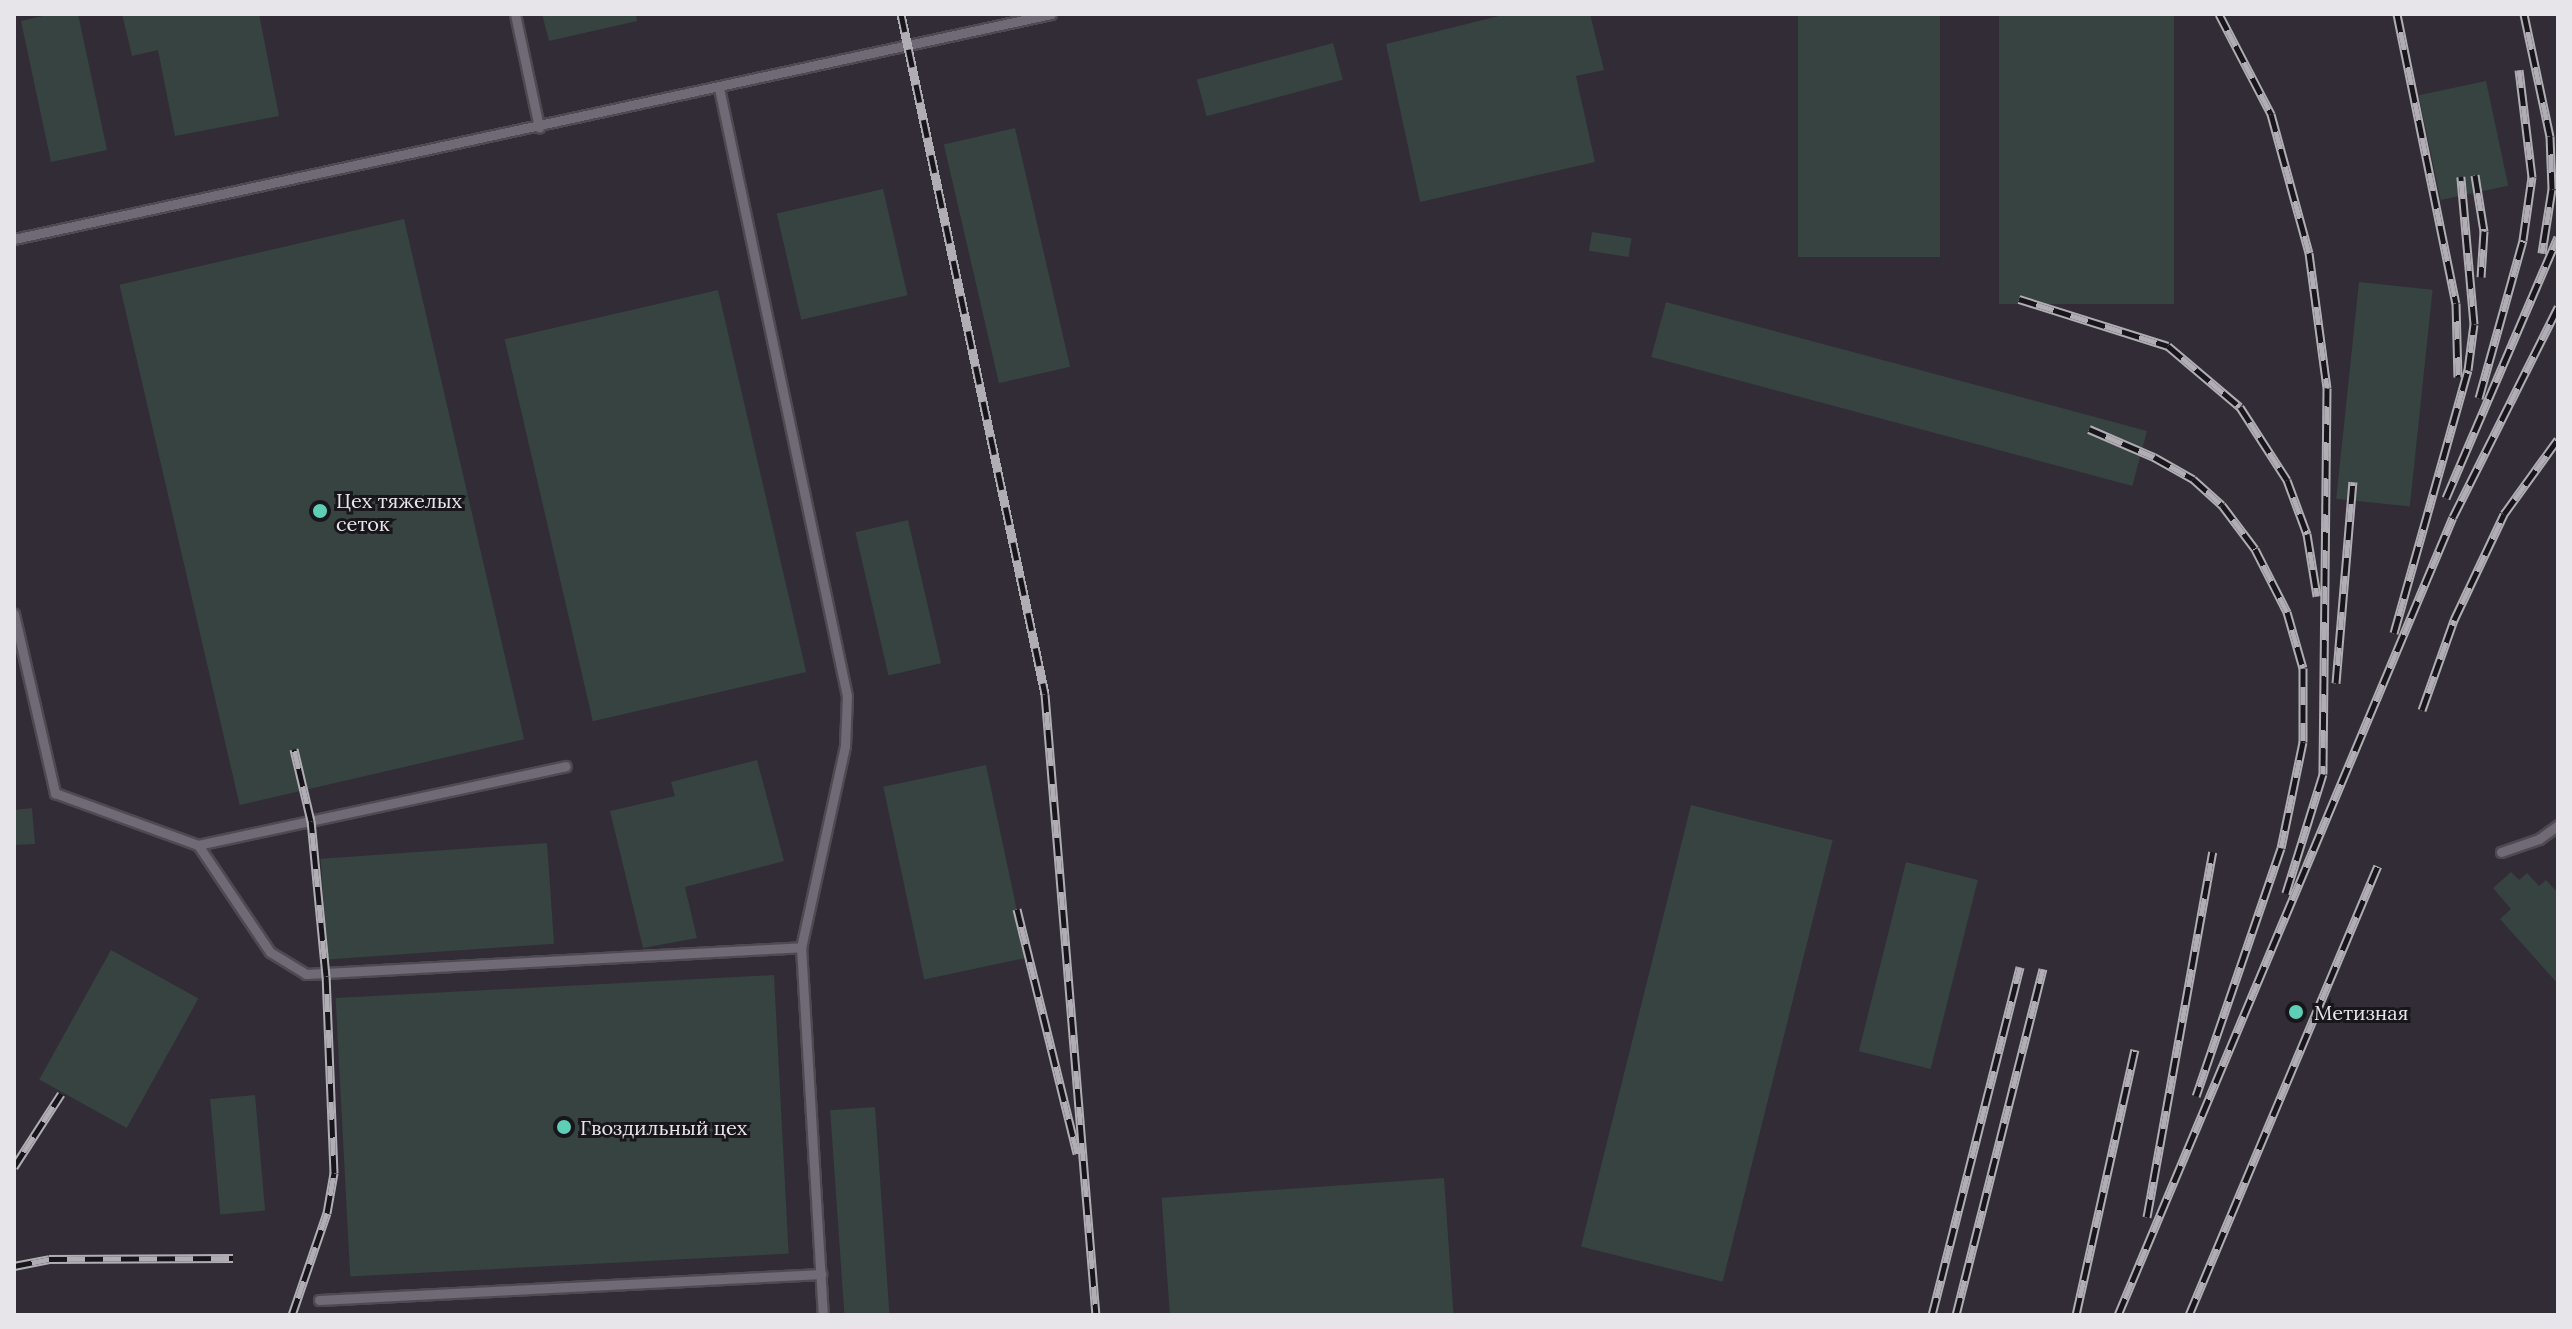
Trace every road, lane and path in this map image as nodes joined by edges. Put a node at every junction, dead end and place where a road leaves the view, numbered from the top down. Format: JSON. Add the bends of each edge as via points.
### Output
{"nodes":[{"id":1,"x":515,"y":14,"type":"edge"},
{"id":2,"x":1051,"y":14,"type":"edge"},
{"id":3,"x":719,"y":88,"type":"junction"},
{"id":4,"x":539,"y":127,"type":"junction"},
{"id":5,"x":14,"y":239,"type":"edge"},
{"id":6,"x":14,"y":614,"type":"edge"},
{"id":7,"x":566,"y":766,"type":"dead end"},
{"id":8,"x":2558,"y":825,"type":"edge"},
{"id":9,"x":198,"y":845,"type":"junction"},
{"id":10,"x":2501,"y":852,"type":"dead end"},
{"id":11,"x":801,"y":947,"type":"junction"},
{"id":12,"x":821,"y":1274,"type":"junction"},
{"id":13,"x":319,"y":1300,"type":"dead end"},
{"id":14,"x":823,"y":1315,"type":"edge"}],
"edges":[{"from":1,"to":4,"type":"lane"},
{"from":2,"to":3,"type":"lane"},
{"from":3,"to":4,"type":"lane"},
{"from":3,"to":11,"type":"lane","via":[[847,696],[845,746]]},
{"from":4,"to":5,"type":"lane"},
{"from":6,"to":9,"type":"lane","via":[[55,793]]},
{"from":7,"to":9,"type":"lane"},
{"from":8,"to":10,"type":"lane","via":[[2539,839]]},
{"from":9,"to":11,"type":"lane","via":[[270,952],[306,974]]},
{"from":11,"to":12,"type":"lane"},
{"from":12,"to":13,"type":"lane"},
{"from":12,"to":14,"type":"lane"}]}
